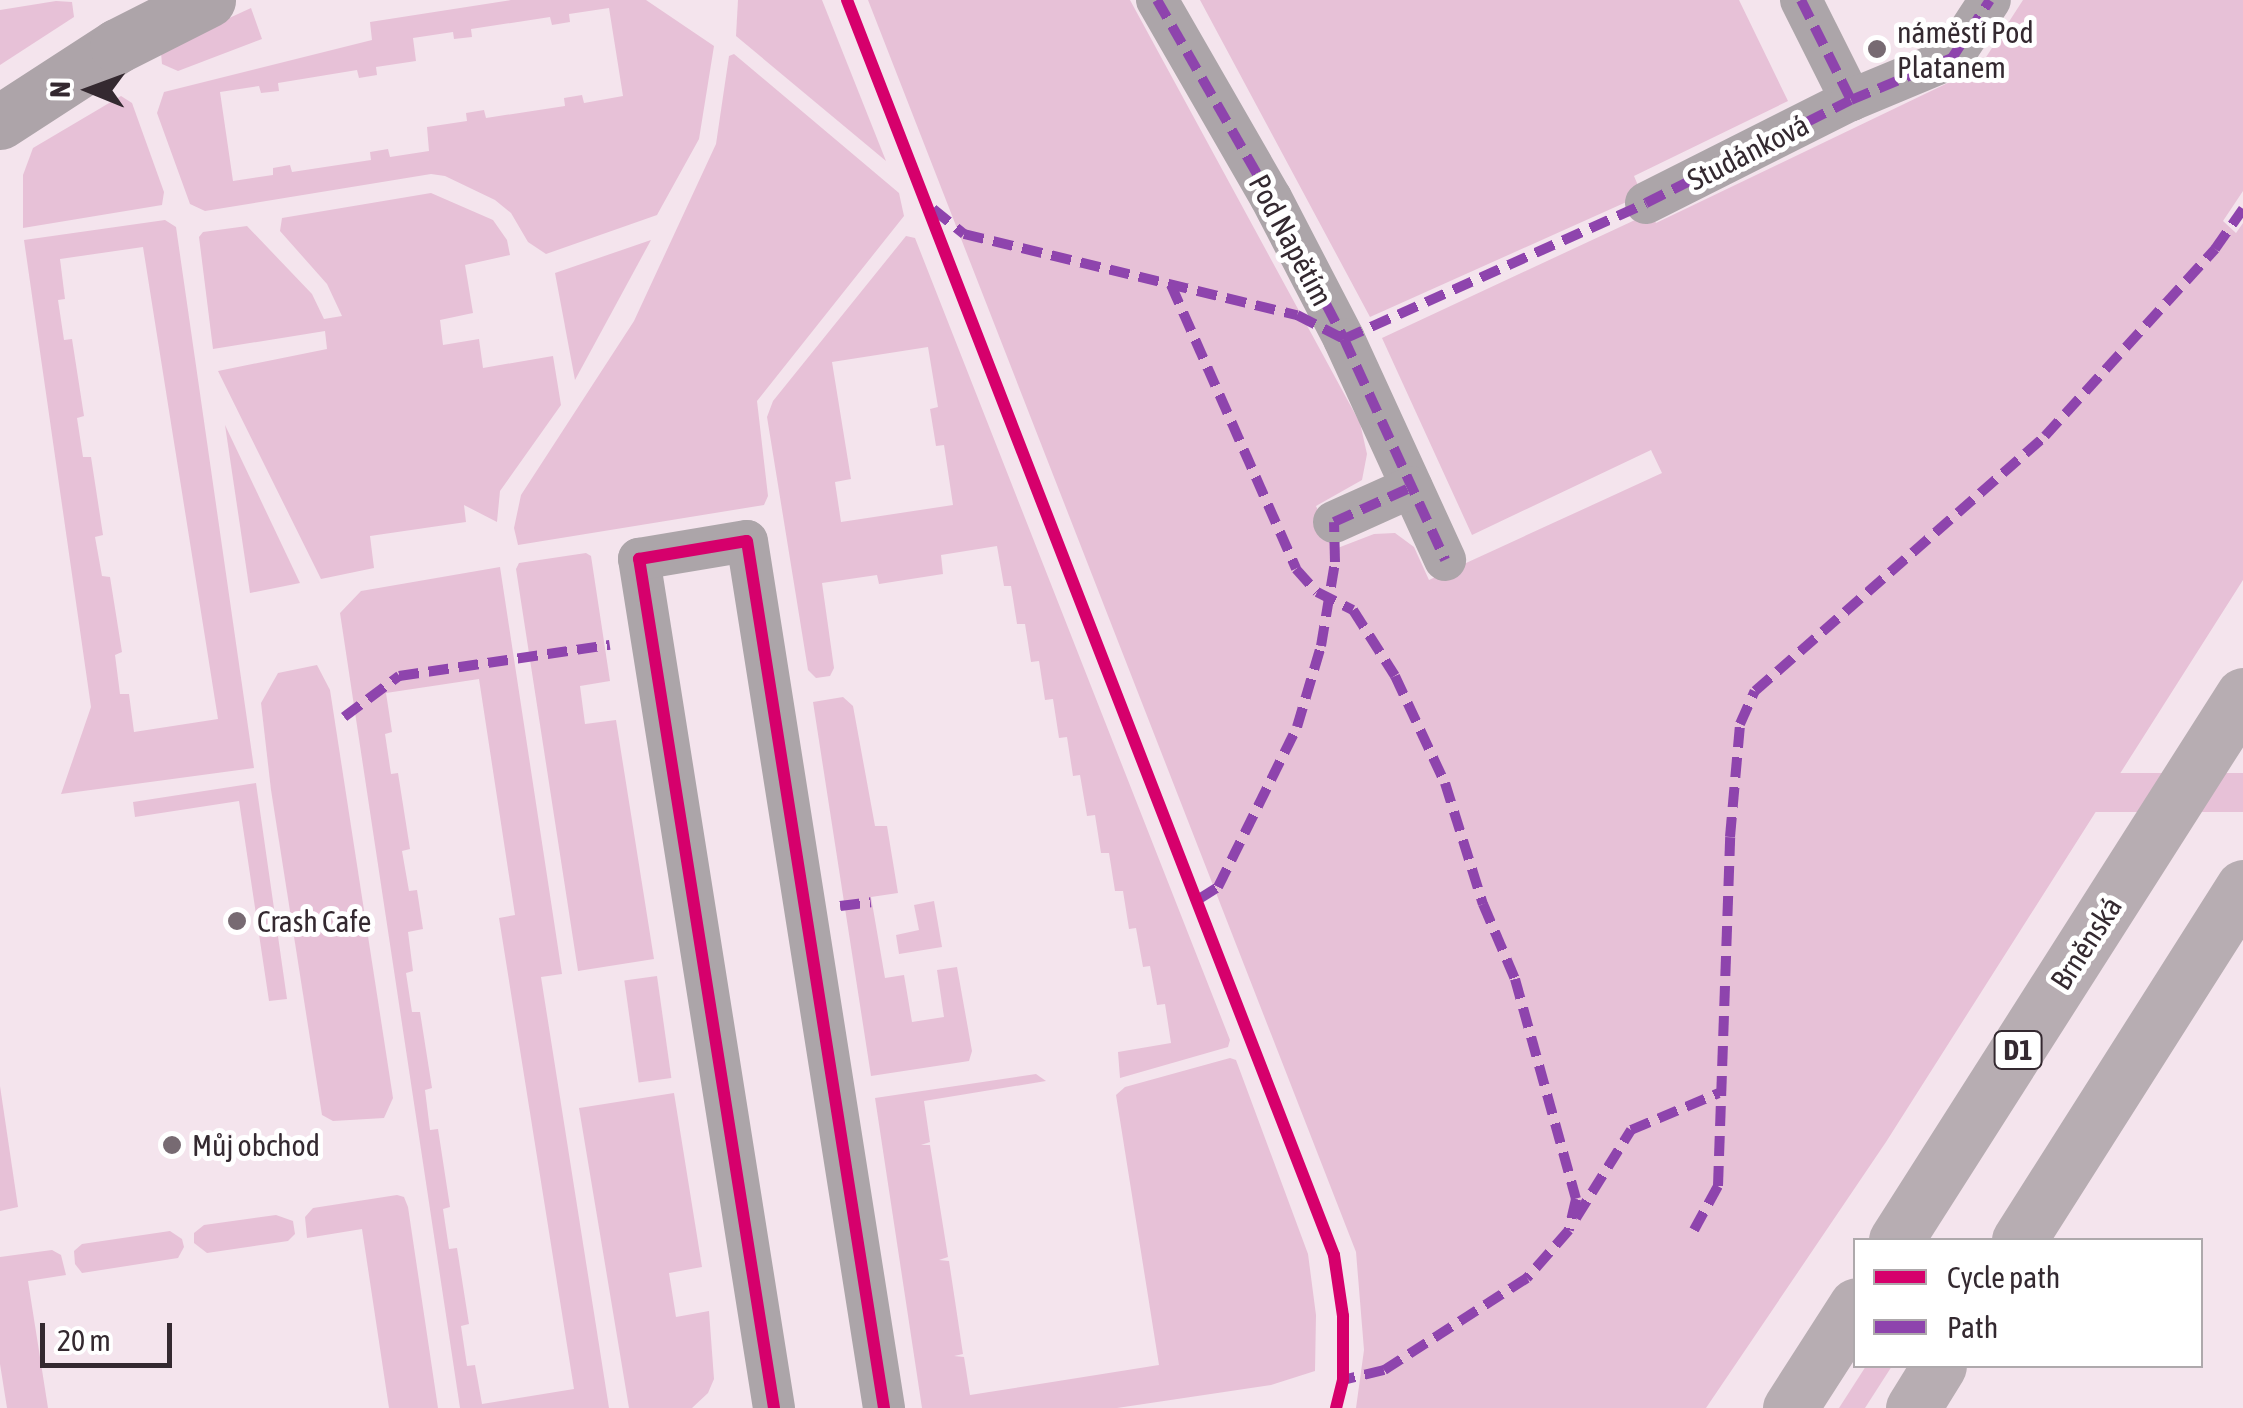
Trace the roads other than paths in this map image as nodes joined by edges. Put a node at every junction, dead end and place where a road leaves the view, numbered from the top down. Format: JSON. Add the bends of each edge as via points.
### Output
{"nodes":[{"id":1,"x":208,"y":0,"type":"edge"},
{"id":2,"x":1157,"y":0,"type":"edge"},
{"id":3,"x":1800,"y":0,"type":"edge"},
{"id":4,"x":1990,"y":0,"type":"edge"},
{"id":5,"x":1851,"y":100,"type":"junction"},
{"id":6,"x":0,"y":122,"type":"edge"},
{"id":7,"x":1646,"y":203,"type":"dead end"},
{"id":8,"x":1412,"y":487,"type":"junction"},
{"id":9,"x":1334,"y":522,"type":"dead end"},
{"id":10,"x":1445,"y":560,"type":"dead end"},
{"id":11,"x":2243,"y":695,"type":"edge"},
{"id":12,"x":2243,"y":886,"type":"edge"},
{"id":13,"x":1897,"y":1238,"type":"edge"},
{"id":14,"x":2020,"y":1238,"type":"edge"},
{"id":15,"x":1853,"y":1309,"type":"edge"},
{"id":16,"x":1939,"y":1368,"type":"edge"},
{"id":17,"x":774,"y":1408,"type":"edge"},
{"id":18,"x":884,"y":1408,"type":"edge"},
{"id":19,"x":1790,"y":1408,"type":"edge"},
{"id":20,"x":1912,"y":1408,"type":"edge"}],
"edges":[{"from":1,"to":6,"type":"street","via":[[117,46]]},
{"from":2,"to":8,"type":"street","name":"Pod Napětím","via":[[1271,198]]},
{"from":3,"to":5,"type":"street"},
{"from":4,"to":5,"type":"street","name":"Studánková","via":[[1952,58]]},
{"from":5,"to":7,"type":"street","name":"Studánková"},
{"from":8,"to":9,"type":"street"},
{"from":8,"to":10,"type":"street","name":"Pod Napětím"},
{"from":11,"to":13,"type":"highway","name":"Brněnská","number":"D1"},
{"from":12,"to":14,"type":"highway"},
{"from":15,"to":19,"type":"highway"},
{"from":16,"to":20,"type":"highway"},
{"from":17,"to":18,"type":"street","via":[[639,559],[747,541]]}]}
